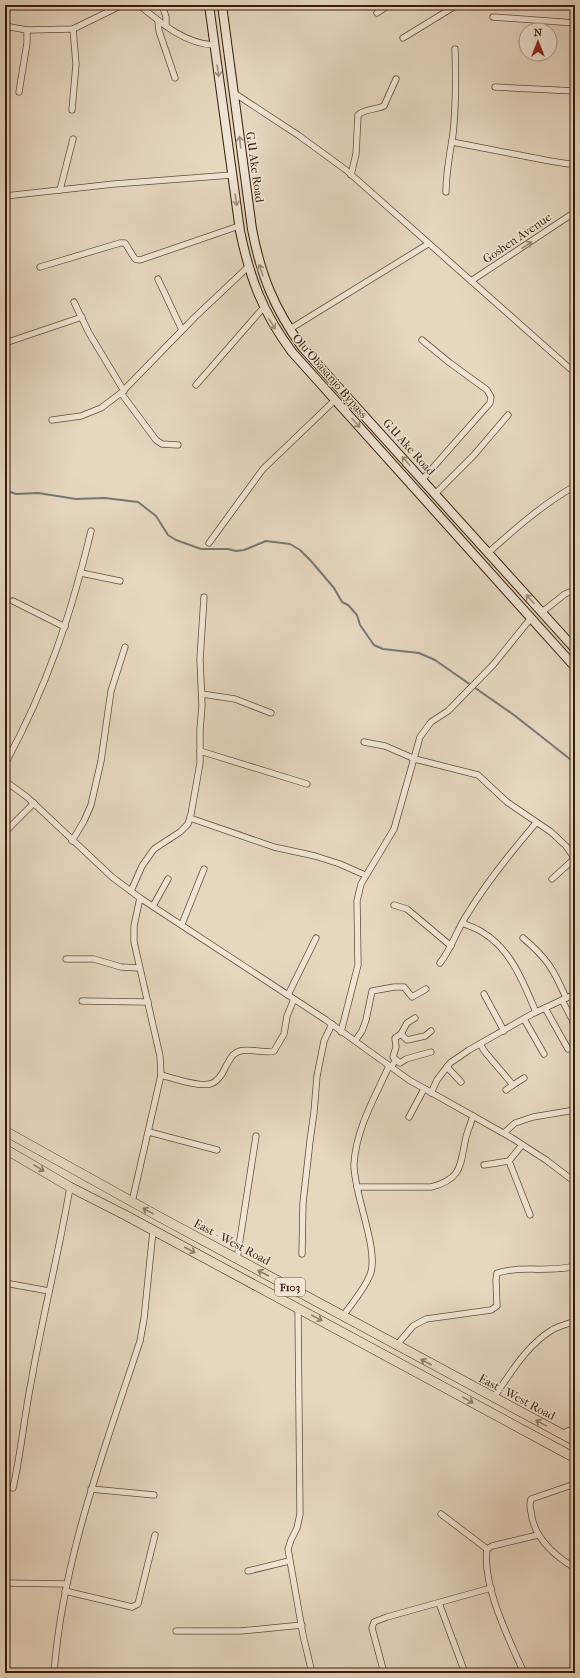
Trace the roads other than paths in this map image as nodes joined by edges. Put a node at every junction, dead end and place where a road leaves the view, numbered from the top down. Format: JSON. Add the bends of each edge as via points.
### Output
{"nodes":[{"id":1,"x":122,"y":5,"type":"edge"},
{"id":2,"x":139,"y":5,"type":"edge"},
{"id":3,"x":162,"y":5,"type":"edge"},
{"id":4,"x":209,"y":5,"type":"edge"},
{"id":5,"x":222,"y":5,"type":"edge"},
{"id":6,"x":389,"y":5,"type":"edge"},
{"id":7,"x":457,"y":5,"type":"edge"},
{"id":8,"x":377,"y":13,"type":"dead end"},
{"id":9,"x":493,"y":17,"type":"dead end"},
{"id":10,"x":158,"y":20,"type":"junction"},
{"id":11,"x":575,"y":23,"type":"edge"},
{"id":12,"x":5,"y":26,"type":"edge"},
{"id":13,"x":166,"y":26,"type":"junction"},
{"id":14,"x":73,"y":29,"type":"junction"},
{"id":15,"x":27,"y":30,"type":"junction"},
{"id":16,"x":403,"y":38,"type":"dead end"},
{"id":17,"x":214,"y":45,"type":"junction"},
{"id":18,"x":455,"y":49,"type":"dead end"},
{"id":19,"x":175,"y":78,"type":"dead end"},
{"id":20,"x":396,"y":79,"type":"dead end"},
{"id":21,"x":495,"y":87,"type":"dead end"},
{"id":22,"x":575,"y":91,"type":"edge"},
{"id":23,"x":19,"y":92,"type":"dead end"},
{"id":24,"x":234,"y":93,"type":"junction"},
{"id":25,"x":72,"y":110,"type":"dead end"},
{"id":26,"x":73,"y":139,"type":"dead end"},
{"id":27,"x":452,"y":142,"type":"junction"},
{"id":28,"x":575,"y":163,"type":"edge"},
{"id":29,"x":351,"y":175,"type":"junction"},
{"id":30,"x":232,"y":176,"type":"junction"},
{"id":31,"x":60,"y":190,"type":"junction"},
{"id":32,"x":446,"y":192,"type":"dead end"},
{"id":33,"x":5,"y":196,"type":"edge"},
{"id":34,"x":575,"y":212,"type":"edge"},
{"id":35,"x":239,"y":226,"type":"junction"},
{"id":36,"x":428,"y":244,"type":"junction"},
{"id":37,"x":40,"y":267,"type":"dead end"},
{"id":38,"x":248,"y":267,"type":"junction"},
{"id":39,"x":158,"y":279,"type":"dead end"},
{"id":40,"x":471,"y":281,"type":"junction"},
{"id":41,"x":74,"y":302,"type":"dead end"},
{"id":42,"x":264,"y":307,"type":"junction"},
{"id":43,"x":82,"y":317,"type":"junction"},
{"id":44,"x":290,"y":329,"type":"junction"},
{"id":45,"x":182,"y":330,"type":"junction"},
{"id":46,"x":422,"y":340,"type":"dead end"},
{"id":47,"x":5,"y":343,"type":"edge"},
{"id":48,"x":575,"y":373,"type":"edge"},
{"id":49,"x":196,"y":385,"type":"dead end"},
{"id":50,"x":122,"y":392,"type":"junction"},
{"id":51,"x":335,"y":400,"type":"junction"},
{"id":52,"x":508,"y":415,"type":"dead end"},
{"id":53,"x":52,"y":420,"type":"dead end"},
{"id":54,"x":178,"y":445,"type":"dead end"},
{"id":55,"x":422,"y":480,"type":"junction"},
{"id":56,"x":575,"y":486,"type":"edge"},
{"id":57,"x":435,"y":494,"type":"junction"},
{"id":58,"x":90,"y":530,"type":"dead end"},
{"id":59,"x":209,"y":543,"type":"dead end"},
{"id":60,"x":488,"y":553,"type":"junction"},
{"id":61,"x":80,"y":573,"type":"junction"},
{"id":62,"x":120,"y":581,"type":"dead end"},
{"id":63,"x":575,"y":590,"type":"edge"},
{"id":64,"x":204,"y":596,"type":"dead end"},
{"id":65,"x":14,"y":601,"type":"dead end"},
{"id":66,"x":542,"y":612,"type":"junction"},
{"id":67,"x":531,"y":618,"type":"junction"},
{"id":68,"x":65,"y":627,"type":"junction"},
{"id":69,"x":124,"y":646,"type":"dead end"},
{"id":70,"x":575,"y":649,"type":"edge"},
{"id":71,"x":575,"y":667,"type":"edge"},
{"id":72,"x":202,"y":694,"type":"junction"},
{"id":73,"x":271,"y":712,"type":"dead end"},
{"id":74,"x":364,"y":742,"type":"dead end"},
{"id":75,"x":200,"y":751,"type":"junction"},
{"id":76,"x":415,"y":759,"type":"junction"},
{"id":77,"x":5,"y":764,"type":"edge"},
{"id":78,"x":5,"y":781,"type":"edge"},
{"id":79,"x":307,"y":784,"type":"dead end"},
{"id":80,"x":34,"y":804,"type":"junction"},
{"id":81,"x":190,"y":818,"type":"junction"},
{"id":82,"x":536,"y":823,"type":"junction"},
{"id":83,"x":5,"y":832,"type":"edge"},
{"id":84,"x":72,"y":841,"type":"junction"},
{"id":85,"x":575,"y":859,"type":"edge"},
{"id":86,"x":204,"y":869,"type":"dead end"},
{"id":87,"x":365,"y":875,"type":"junction"},
{"id":88,"x":168,"y":879,"type":"dead end"},
{"id":89,"x":552,"y":879,"type":"dead end"},
{"id":90,"x":131,"y":891,"type":"junction"},
{"id":91,"x":140,"y":898,"type":"junction"},
{"id":92,"x":394,"y":905,"type":"dead end"},
{"id":93,"x":153,"y":906,"type":"junction"},
{"id":94,"x":462,"y":923,"type":"junction"},
{"id":95,"x":182,"y":924,"type":"junction"},
{"id":96,"x":316,"y":938,"type":"dead end"},
{"id":97,"x":523,"y":938,"type":"dead end"},
{"id":98,"x":451,"y":946,"type":"junction"},
{"id":99,"x":66,"y":959,"type":"dead end"},
{"id":100,"x":440,"y":963,"type":"dead end"},
{"id":101,"x":139,"y":968,"type":"junction"},
{"id":102,"x":426,"y":989,"type":"dead end"},
{"id":103,"x":484,"y":994,"type":"dead end"},
{"id":104,"x":575,"y":994,"type":"edge"},
{"id":105,"x":288,"y":995,"type":"junction"},
{"id":106,"x":294,"y":999,"type":"junction"},
{"id":107,"x":564,"y":999,"type":"junction"},
{"id":108,"x":82,"y":1001,"type":"dead end"},
{"id":109,"x":148,"y":1002,"type":"junction"},
{"id":110,"x":545,"y":1008,"type":"junction"},
{"id":111,"x":536,"y":1012,"type":"junction"},
{"id":112,"x":415,"y":1018,"type":"dead end"},
{"id":113,"x":524,"y":1019,"type":"junction"},
{"id":114,"x":332,"y":1024,"type":"junction"},
{"id":115,"x":575,"y":1026,"type":"edge"},
{"id":116,"x":431,"y":1031,"type":"dead end"},
{"id":117,"x":504,"y":1031,"type":"junction"},
{"id":118,"x":341,"y":1032,"type":"junction"},
{"id":119,"x":401,"y":1034,"type":"junction"},
{"id":120,"x":355,"y":1041,"type":"junction"},
{"id":121,"x":480,"y":1044,"type":"junction"},
{"id":122,"x":568,"y":1049,"type":"dead end"},
{"id":123,"x":431,"y":1052,"type":"dead end"},
{"id":124,"x":544,"y":1054,"type":"dead end"},
{"id":125,"x":396,"y":1060,"type":"junction"},
{"id":126,"x":390,"y":1067,"type":"junction"},
{"id":127,"x":447,"y":1067,"type":"junction"},
{"id":128,"x":161,"y":1075,"type":"junction"},
{"id":129,"x":524,"y":1078,"type":"dead end"},
{"id":130,"x":462,"y":1082,"type":"dead end"},
{"id":131,"x":512,"y":1085,"type":"junction"},
{"id":132,"x":424,"y":1089,"type":"junction"},
{"id":133,"x":506,"y":1090,"type":"dead end"},
{"id":134,"x":431,"y":1093,"type":"junction"},
{"id":135,"x":575,"y":1110,"type":"edge"},
{"id":136,"x":473,"y":1116,"type":"junction"},
{"id":137,"x":409,"y":1117,"type":"dead end"},
{"id":138,"x":5,"y":1131,"type":"edge"},
{"id":139,"x":149,"y":1132,"type":"junction"},
{"id":140,"x":504,"y":1133,"type":"junction"},
{"id":141,"x":256,"y":1136,"type":"dead end"},
{"id":142,"x":522,"y":1144,"type":"junction"},
{"id":143,"x":5,"y":1149,"type":"edge"},
{"id":144,"x":217,"y":1150,"type":"dead end"},
{"id":145,"x":509,"y":1161,"type":"junction"},
{"id":146,"x":484,"y":1165,"type":"dead end"},
{"id":147,"x":575,"y":1182,"type":"edge"},
{"id":148,"x":70,"y":1187,"type":"junction"},
{"id":149,"x":357,"y":1187,"type":"junction"},
{"id":150,"x":132,"y":1202,"type":"junction"},
{"id":151,"x":530,"y":1215,"type":"dead end"},
{"id":152,"x":153,"y":1231,"type":"junction"},
{"id":153,"x":302,"y":1254,"type":"dead end"},
{"id":154,"x":237,"y":1258,"type":"junction"},
{"id":155,"x":575,"y":1266,"type":"edge"},
{"id":156,"x":5,"y":1283,"type":"edge"},
{"id":157,"x":49,"y":1291,"type":"junction"},
{"id":158,"x":298,"y":1308,"type":"junction"},
{"id":159,"x":343,"y":1316,"type":"junction"},
{"id":160,"x":575,"y":1321,"type":"edge"},
{"id":161,"x":396,"y":1346,"type":"junction"},
{"id":162,"x":494,"y":1397,"type":"junction"},
{"id":163,"x":575,"y":1428,"type":"edge"},
{"id":164,"x":561,"y":1435,"type":"junction"},
{"id":165,"x":575,"y":1441,"type":"edge"},
{"id":166,"x":575,"y":1458,"type":"edge"},
{"id":167,"x":575,"y":1484,"type":"edge"},
{"id":168,"x":13,"y":1488,"type":"dead end"},
{"id":169,"x":91,"y":1489,"type":"junction"},
{"id":170,"x":154,"y":1495,"type":"dead end"},
{"id":171,"x":441,"y":1514,"type":"dead end"},
{"id":172,"x":156,"y":1535,"type":"dead end"},
{"id":173,"x":538,"y":1535,"type":"junction"},
{"id":174,"x":487,"y":1549,"type":"junction"},
{"id":175,"x":289,"y":1561,"type":"junction"},
{"id":176,"x":575,"y":1568,"type":"edge"},
{"id":177,"x":248,"y":1571,"type":"dead end"},
{"id":178,"x":5,"y":1583,"type":"edge"},
{"id":179,"x":66,"y":1584,"type":"junction"},
{"id":180,"x":491,"y":1588,"type":"junction"},
{"id":181,"x":65,"y":1591,"type":"junction"},
{"id":182,"x":440,"y":1603,"type":"junction"},
{"id":183,"x":302,"y":1625,"type":"junction"},
{"id":184,"x":176,"y":1631,"type":"dead end"},
{"id":185,"x":312,"y":1672,"type":"edge"},
{"id":186,"x":463,"y":1672,"type":"edge"},
{"id":187,"x":54,"y":1673,"type":"edge"},
{"id":188,"x":304,"y":1673,"type":"edge"},
{"id":189,"x":384,"y":1673,"type":"edge"},
{"id":190,"x":524,"y":1673,"type":"edge"}],
"edges":[{"from":1,"to":14,"type":"street"},
{"from":2,"to":10,"type":"street"},
{"from":3,"to":13,"type":"street"},
{"from":4,"to":17,"type":"main road","name":"Olu Obasanjo Bypass"},
{"from":5,"to":24,"type":"main road","name":"G.U Ake Road"},
{"from":6,"to":8,"type":"street"},
{"from":7,"to":16,"type":"street"},
{"from":9,"to":11,"type":"street"},
{"from":10,"to":13,"type":"street"},
{"from":10,"to":19,"type":"street","via":[[159,31]]},
{"from":12,"to":15,"type":"street"},
{"from":13,"to":17,"type":"street","via":[[202,45]]},
{"from":14,"to":15,"type":"street"},
{"from":14,"to":25,"type":"street","via":[[76,64]]},
{"from":15,"to":23,"type":"street"},
{"from":17,"to":30,"type":"main road","name":"Olu Obasanjo Bypass","one_way":true},
{"from":18,"to":27,"type":"street","via":[[457,83]]},
{"from":20,"to":29,"type":"street","via":[[384,106],[362,111],[358,115],[356,154]]},
{"from":21,"to":22,"type":"street"},
{"from":24,"to":29,"type":"street","via":[[298,135]]},
{"from":44,"to":24,"type":"main road","name":"G.U Ake Road","one_way":true,"via":[[267,285],[258,260]]},
{"from":26,"to":31,"type":"street"},
{"from":27,"to":28,"type":"street","via":[[550,161]]},
{"from":27,"to":32,"type":"street"},
{"from":29,"to":36,"type":"street"},
{"from":30,"to":31,"type":"street"},
{"from":30,"to":35,"type":"main road","name":"Olu Obasanjo Bypass","one_way":true},
{"from":31,"to":33,"type":"street"},
{"from":40,"to":34,"type":"street","name":"Goshen Avenue","one_way":true},
{"from":35,"to":37,"type":"street","via":[[140,260],[135,259],[125,243],[120,243]]},
{"from":35,"to":38,"type":"main road","name":"Olu Obasanjo Bypass"},
{"from":36,"to":40,"type":"street"},
{"from":36,"to":44,"type":"street"},
{"from":38,"to":42,"type":"main road","name":"Olu Obasanjo Bypass"},
{"from":38,"to":45,"type":"street"},
{"from":39,"to":45,"type":"street"},
{"from":40,"to":48,"type":"street"},
{"from":41,"to":43,"type":"street"},
{"from":42,"to":49,"type":"street"},
{"from":42,"to":51,"type":"main road","name":"Olu Obasanjo Bypass","one_way":true,"via":[[280,337]]},
{"from":43,"to":47,"type":"street"},
{"from":43,"to":50,"type":"street"},
{"from":55,"to":44,"type":"main road","name":"G.U Ake Road","one_way":true,"via":[[302,347]]},
{"from":45,"to":50,"type":"street"},
{"from":46,"to":55,"type":"street","via":[[487,390],[491,397],[490,403]]},
{"from":50,"to":53,"type":"street","via":[[101,408],[81,416]]},
{"from":50,"to":54,"type":"street","via":[[156,440],[162,444]]},
{"from":51,"to":59,"type":"street","via":[[263,469]]},
{"from":51,"to":67,"type":"main road","name":"Olu Obasanjo Bypass","one_way":true},
{"from":52,"to":57,"type":"street","via":[[474,455]]},
{"from":55,"to":57,"type":"main road","name":"G.U Ake Road"},
{"from":56,"to":60,"type":"street","via":[[558,495]]},
{"from":57,"to":60,"type":"main road","name":"G.U Ake Road"},
{"from":58,"to":61,"type":"street"},
{"from":66,"to":60,"type":"main road","name":"G.U Ake Road","one_way":true},
{"from":61,"to":62,"type":"street"},
{"from":61,"to":68,"type":"street"},
{"from":63,"to":66,"type":"street","via":[[565,594]]},
{"from":64,"to":72,"type":"street","via":[[200,659]]},
{"from":65,"to":68,"type":"street"},
{"from":66,"to":70,"type":"main road","name":"G.U Ake Road"},
{"from":67,"to":71,"type":"main road","name":"Olu Obasanjo Bypass"},
{"from":67,"to":76,"type":"street","via":[[493,665],[448,710],[431,722],[420,737]]},
{"from":68,"to":77,"type":"street","via":[[32,714]]},
{"from":69,"to":84,"type":"street","via":[[111,691],[94,791],[84,821]]},
{"from":72,"to":73,"type":"street","via":[[234,700]]},
{"from":72,"to":75,"type":"street"},
{"from":74,"to":76,"type":"street","via":[[385,746]]},
{"from":75,"to":79,"type":"street"},
{"from":75,"to":81,"type":"street"},
{"from":76,"to":82,"type":"street","via":[[478,775],[507,802]]},
{"from":76,"to":87,"type":"street","via":[[394,829]]},
{"from":78,"to":80,"type":"street"},
{"from":80,"to":83,"type":"street"},
{"from":80,"to":84,"type":"street"},
{"from":81,"to":87,"type":"street","via":[[274,847],[340,864]]},
{"from":81,"to":90,"type":"street","via":[[180,832],[154,849],[142,866]]},
{"from":82,"to":85,"type":"street","via":[[551,832]]},
{"from":82,"to":94,"type":"street","via":[[495,873]]},
{"from":84,"to":90,"type":"street"},
{"from":85,"to":89,"type":"street"},
{"from":86,"to":95,"type":"street"},
{"from":87,"to":118,"type":"street","via":[[357,901],[358,965]]},
{"from":88,"to":93,"type":"street"},
{"from":90,"to":91,"type":"street"},
{"from":91,"to":93,"type":"street"},
{"from":91,"to":101,"type":"street","via":[[133,933]]},
{"from":92,"to":98,"type":"street","via":[[407,909]]},
{"from":93,"to":95,"type":"street"},
{"from":94,"to":98,"type":"street"},
{"from":94,"to":111,"type":"street","via":[[482,932],[508,956]]},
{"from":95,"to":105,"type":"street"},
{"from":96,"to":105,"type":"street"},
{"from":97,"to":107,"type":"street","via":[[540,952],[556,976]]},
{"from":98,"to":100,"type":"street"},
{"from":99,"to":101,"type":"street","via":[[94,959],[120,967]]},
{"from":101,"to":109,"type":"street"},
{"from":102,"to":120,"type":"street","via":[[412,997],[404,987],[372,991],[366,1020]]},
{"from":103,"to":117,"type":"street"},
{"from":104,"to":107,"type":"street"},
{"from":105,"to":106,"type":"street"},
{"from":106,"to":114,"type":"street"},
{"from":106,"to":128,"type":"street","via":[[287,1016],[284,1034],[274,1051],[240,1051],[232,1056],[219,1078],[210,1084]]},
{"from":107,"to":110,"type":"street"},
{"from":107,"to":115,"type":"street"},
{"from":108,"to":109,"type":"street"},
{"from":109,"to":128,"type":"street","via":[[160,1056]]},
{"from":110,"to":111,"type":"street"},
{"from":110,"to":122,"type":"street"},
{"from":111,"to":113,"type":"street"},
{"from":112,"to":119,"type":"street","via":[[407,1023]]},
{"from":113,"to":117,"type":"street"},
{"from":113,"to":124,"type":"street"},
{"from":114,"to":118,"type":"street"},
{"from":114,"to":153,"type":"street","via":[[324,1041],[317,1076],[304,1203]]},
{"from":116,"to":119,"type":"street","via":[[425,1036],[407,1040]]},
{"from":117,"to":121,"type":"street"},
{"from":118,"to":120,"type":"street"},
{"from":119,"to":125,"type":"street","via":[[395,1038],[393,1057]]},
{"from":120,"to":126,"type":"street"},
{"from":121,"to":127,"type":"street"},
{"from":121,"to":131,"type":"street"},
{"from":123,"to":125,"type":"street","via":[[400,1063]]},
{"from":125,"to":126,"type":"street"},
{"from":126,"to":132,"type":"street"},
{"from":126,"to":149,"type":"street","via":[[362,1126],[354,1164]]},
{"from":127,"to":130,"type":"street"},
{"from":127,"to":134,"type":"street"},
{"from":128,"to":139,"type":"street"},
{"from":129,"to":131,"type":"street"},
{"from":131,"to":133,"type":"street"},
{"from":132,"to":134,"type":"street"},
{"from":132,"to":137,"type":"street"},
{"from":134,"to":136,"type":"street"},
{"from":135,"to":140,"type":"street","via":[[533,1117],[515,1123]]},
{"from":136,"to":140,"type":"street"},
{"from":136,"to":149,"type":"street","via":[[460,1165],[452,1178],[441,1185]]},
{"from":138,"to":150,"type":"main road","name":"East - West Road","number":"F103"},
{"from":139,"to":144,"type":"street"},
{"from":139,"to":150,"type":"street"},
{"from":140,"to":142,"type":"street"},
{"from":141,"to":154,"type":"street"},
{"from":142,"to":145,"type":"street"},
{"from":142,"to":147,"type":"street"},
{"from":143,"to":148,"type":"main road","number":"F103","one_way":true},
{"from":145,"to":146,"type":"street"},
{"from":145,"to":151,"type":"street"},
{"from":148,"to":152,"type":"main road","number":"F103"},
{"from":148,"to":157,"type":"street","via":[[62,1238]]},
{"from":149,"to":159,"type":"street","via":[[372,1258],[371,1274]]},
{"from":154,"to":150,"type":"main road","name":"East - West Road","number":"F103","one_way":true},
{"from":152,"to":158,"type":"main road","number":"F103","one_way":true},
{"from":152,"to":169,"type":"street","via":[[140,1341]]},
{"from":159,"to":154,"type":"main road","name":"East - West Road","number":"F103","one_way":true},
{"from":155,"to":161,"type":"street","via":[[542,1270],[506,1270],[497,1274],[497,1306],[491,1310],[426,1319],[413,1326]]},
{"from":156,"to":157,"type":"street"},
{"from":157,"to":168,"type":"street"},
{"from":158,"to":166,"type":"main road","number":"F103","one_way":true},
{"from":158,"to":175,"type":"street","via":[[300,1514],[298,1528],[288,1549]]},
{"from":159,"to":161,"type":"main road","name":"East - West Road","number":"F103"},
{"from":160,"to":162,"type":"street","via":[[553,1330],[533,1345]]},
{"from":162,"to":161,"type":"main road","name":"East - West Road","number":"F103","one_way":true},
{"from":164,"to":162,"type":"main road","name":"East - West Road","number":"F103","one_way":true},
{"from":163,"to":164,"type":"street"},
{"from":164,"to":165,"type":"main road","name":"East - West Road","number":"F103"},
{"from":167,"to":173,"type":"street","via":[[531,1500],[531,1517]]},
{"from":169,"to":170,"type":"street"},
{"from":169,"to":179,"type":"street"},
{"from":171,"to":174,"type":"street"},
{"from":172,"to":181,"type":"street","via":[[138,1604],[132,1607]]},
{"from":173,"to":174,"type":"street"},
{"from":173,"to":176,"type":"street","via":[[551,1552]]},
{"from":174,"to":180,"type":"street"},
{"from":175,"to":177,"type":"street"},
{"from":175,"to":183,"type":"street"},
{"from":178,"to":179,"type":"street"},
{"from":179,"to":181,"type":"street"},
{"from":180,"to":182,"type":"street"},
{"from":180,"to":190,"type":"street","via":[[498,1613]]},
{"from":181,"to":187,"type":"street"},
{"from":182,"to":186,"type":"street"},
{"from":182,"to":189,"type":"street","via":[[374,1622],[372,1628]]},
{"from":183,"to":184,"type":"street","via":[[240,1631]]},
{"from":183,"to":185,"type":"street"},
{"from":185,"to":188,"type":"street"}]}
